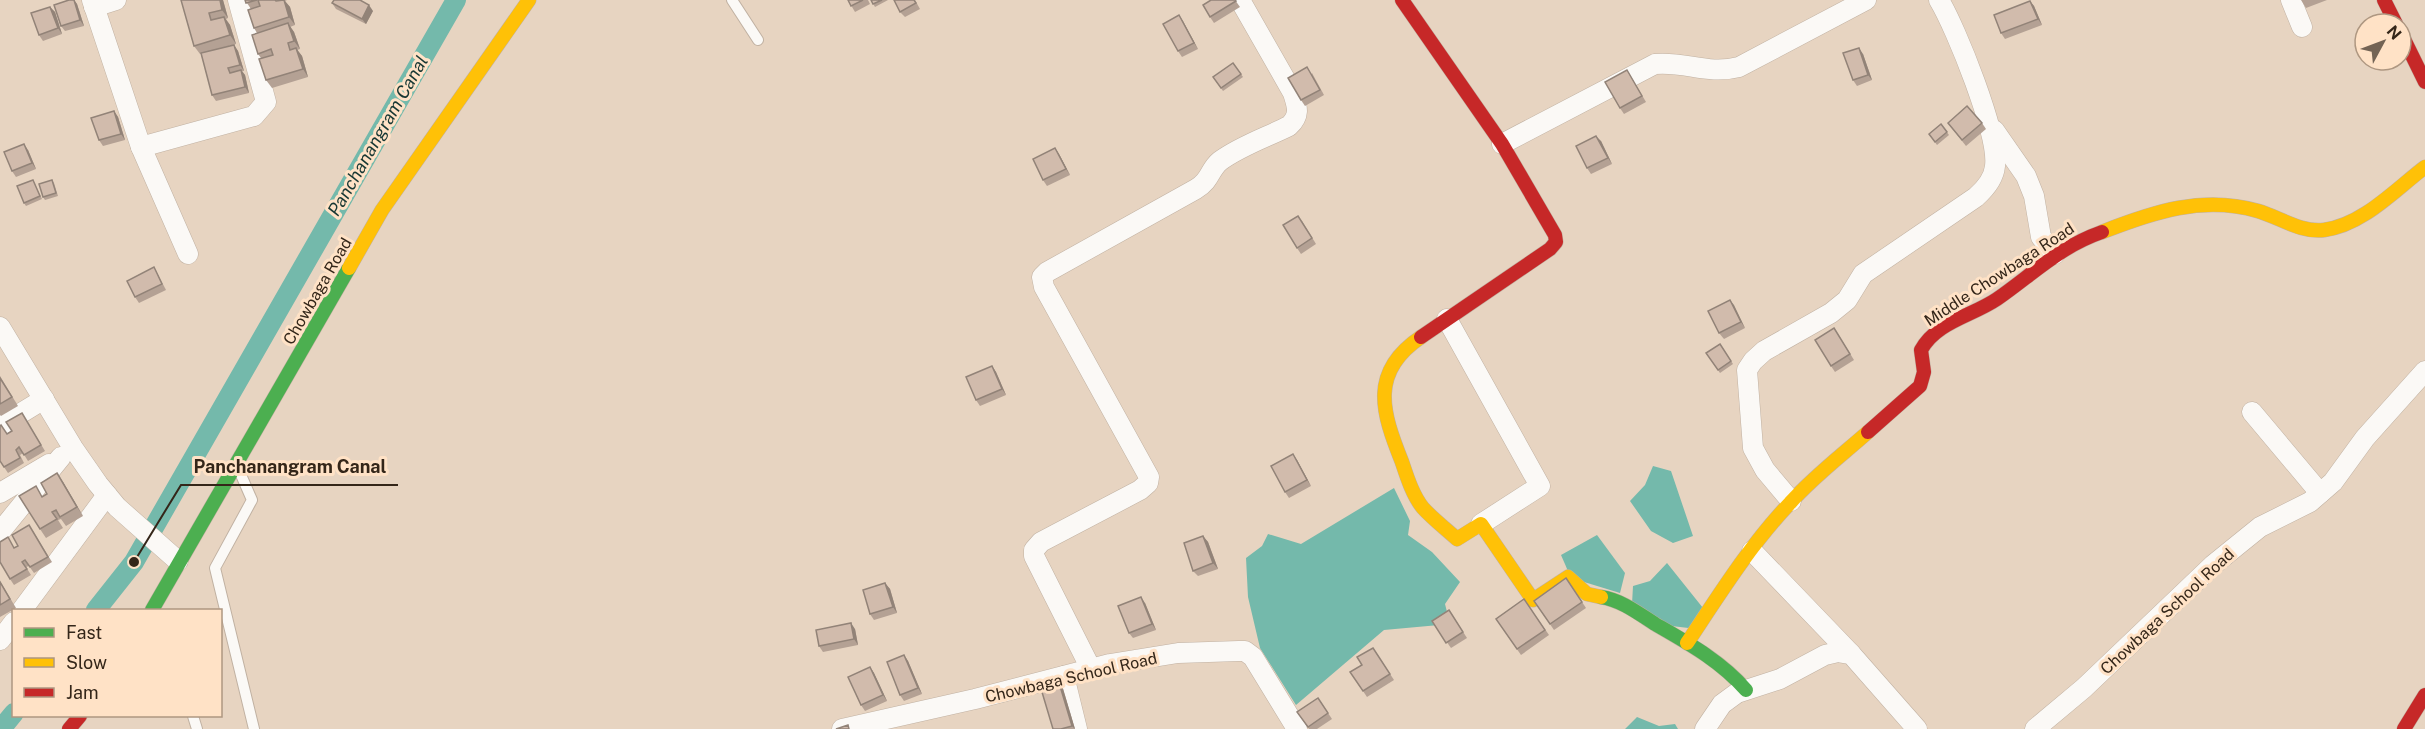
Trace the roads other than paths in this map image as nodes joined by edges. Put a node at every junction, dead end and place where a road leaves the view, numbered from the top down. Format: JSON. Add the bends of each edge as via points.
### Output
{"nodes":[{"id":1,"x":116,"y":0,"type":"edge"},
{"id":2,"x":238,"y":0,"type":"edge"},
{"id":3,"x":530,"y":0,"type":"edge"},
{"id":4,"x":732,"y":0,"type":"edge"},
{"id":5,"x":1240,"y":0,"type":"edge"},
{"id":6,"x":1402,"y":0,"type":"edge"},
{"id":7,"x":1866,"y":0,"type":"edge"},
{"id":8,"x":1939,"y":0,"type":"edge"},
{"id":9,"x":2291,"y":0,"type":"edge"},
{"id":10,"x":93,"y":4,"type":"edge"},
{"id":11,"x":2302,"y":27,"type":"dead end"},
{"id":12,"x":758,"y":40,"type":"dead end"},
{"id":13,"x":2413,"y":58,"type":"edge"},
{"id":14,"x":2425,"y":82,"type":"edge"},
{"id":15,"x":1988,"y":122,"type":"junction"},
{"id":16,"x":1502,"y":144,"type":"junction"},
{"id":17,"x":141,"y":147,"type":"junction"},
{"id":18,"x":2425,"y":167,"type":"edge"},
{"id":19,"x":2055,"y":254,"type":"junction"},
{"id":20,"x":188,"y":255,"type":"dead end"},
{"id":21,"x":1447,"y":320,"type":"junction"},
{"id":22,"x":3,"y":337,"type":"edge"},
{"id":23,"x":2425,"y":371,"type":"edge"},
{"id":24,"x":44,"y":399,"type":"junction"},
{"id":25,"x":2252,"y":412,"type":"dead end"},
{"id":26,"x":0,"y":426,"type":"edge"},
{"id":27,"x":67,"y":452,"type":"junction"},
{"id":28,"x":236,"y":462,"type":"junction"},
{"id":29,"x":0,"y":493,"type":"edge"},
{"id":30,"x":2320,"y":493,"type":"junction"},
{"id":31,"x":112,"y":501,"type":"junction"},
{"id":32,"x":1791,"y":501,"type":"junction"},
{"id":33,"x":1481,"y":524,"type":"junction"},
{"id":34,"x":0,"y":532,"type":"edge"},
{"id":35,"x":1752,"y":551,"type":"junction"},
{"id":36,"x":178,"y":561,"type":"junction"},
{"id":37,"x":157,"y":607,"type":"edge"},
{"id":38,"x":23,"y":609,"type":"edge"},
{"id":39,"x":12,"y":625,"type":"edge"},
{"id":40,"x":0,"y":640,"type":"edge"},
{"id":41,"x":1687,"y":643,"type":"junction"},
{"id":42,"x":1851,"y":654,"type":"junction"},
{"id":43,"x":1091,"y":669,"type":"junction"},
{"id":44,"x":1064,"y":676,"type":"junction"},
{"id":45,"x":1746,"y":690,"type":"junction"},
{"id":46,"x":2425,"y":695,"type":"edge"},
{"id":47,"x":79,"y":717,"type":"edge"},
{"id":48,"x":69,"y":729,"type":"edge"},
{"id":49,"x":254,"y":729,"type":"edge"},
{"id":50,"x":842,"y":729,"type":"edge"},
{"id":51,"x":1077,"y":729,"type":"edge"},
{"id":52,"x":1297,"y":729,"type":"edge"},
{"id":53,"x":1705,"y":729,"type":"edge"},
{"id":54,"x":1917,"y":729,"type":"edge"},
{"id":55,"x":2035,"y":729,"type":"edge"},
{"id":56,"x":2404,"y":729,"type":"edge"}],
"edges":[{"from":1,"to":10,"type":"street"},
{"from":2,"to":17,"type":"street","via":[[266,102],[261,110],[254,116]]},
{"from":3,"to":28,"type":"street","name":"Chowbaga Road","via":[[382,210]]},
{"from":4,"to":12,"type":"lane"},
{"from":5,"to":43,"type":"street","via":[[1293,93],[1298,108],[1296,119],[1225,158],[1196,189],[1042,278],[1149,477],[1149,483],[1140,490],[1041,542],[1034,550]]},
{"from":6,"to":16,"type":"street"},
{"from":7,"to":16,"type":"street","via":[[1739,67],[1721,71],[1655,64]]},
{"from":8,"to":15,"type":"street"},
{"from":9,"to":11,"type":"street"},
{"from":10,"to":17,"type":"street"},
{"from":13,"to":14,"type":"street"},
{"from":15,"to":19,"type":"street","via":[[2025,176],[2034,196],[2042,237]]},
{"from":15,"to":32,"type":"street","via":[[1996,152],[1995,168],[1986,187],[1863,274],[1847,300],[1831,313],[1764,351],[1747,370],[1753,448],[1765,470]]},
{"from":16,"to":21,"type":"street","via":[[1556,235],[1556,242]]},
{"from":17,"to":20,"type":"street"},
{"from":18,"to":19,"type":"street","name":"Middle Chowbaga Road","via":[[2365,213],[2323,230],[2300,228],[2258,211],[2221,204],[2187,205],[2079,240]]},
{"from":19,"to":32,"type":"street","name":"Middle Chowbaga Road","via":[[1995,300],[1933,333],[1921,347],[1919,356],[1925,372],[1920,386]]},
{"from":21,"to":33,"type":"street","via":[[1540,486]]},
{"from":21,"to":33,"type":"street","via":[[1405,348],[1389,370],[1386,422],[1422,507],[1457,539]]},
{"from":22,"to":24,"type":"street"},
{"from":23,"to":30,"type":"street","name":"Chowbaga School Road"},
{"from":24,"to":26,"type":"street"},
{"from":24,"to":27,"type":"street"},
{"from":25,"to":30,"type":"street"},
{"from":27,"to":29,"type":"street"},
{"from":27,"to":31,"type":"street"},
{"from":27,"to":34,"type":"street"},
{"from":28,"to":36,"type":"street","name":"Chowbaga Road"},
{"from":28,"to":49,"type":"lane","via":[[252,500],[215,568]]},
{"from":30,"to":55,"type":"street","name":"Chowbaga School Road","via":[[2260,527],[2213,565],[2092,681]]},
{"from":31,"to":36,"type":"street"},
{"from":31,"to":38,"type":"street"},
{"from":32,"to":35,"type":"street","name":"Middle Chowbaga Road"},
{"from":33,"to":41,"type":"street","via":[[1533,600],[1568,577],[1587,594],[1625,605]]},
{"from":35,"to":41,"type":"street","name":"Middle Chowbaga Road"},
{"from":35,"to":42,"type":"street"},
{"from":36,"to":37,"type":"street","name":"Chowbaga Road"},
{"from":39,"to":40,"type":"street"},
{"from":41,"to":45,"type":"street","via":[[1712,658]]},
{"from":42,"to":45,"type":"street","via":[[1825,655],[1780,679]]},
{"from":42,"to":54,"type":"street"},
{"from":43,"to":44,"type":"street","name":"Chowbaga School Road"},
{"from":43,"to":52,"type":"street","name":"Chowbaga School Road","via":[[1178,653],[1245,651],[1253,657]]},
{"from":44,"to":50,"type":"street","name":"Chowbaga School Road"},
{"from":44,"to":51,"type":"street"},
{"from":45,"to":53,"type":"street","via":[[1722,704]]},
{"from":46,"to":56,"type":"street"},
{"from":47,"to":48,"type":"street"}]}
